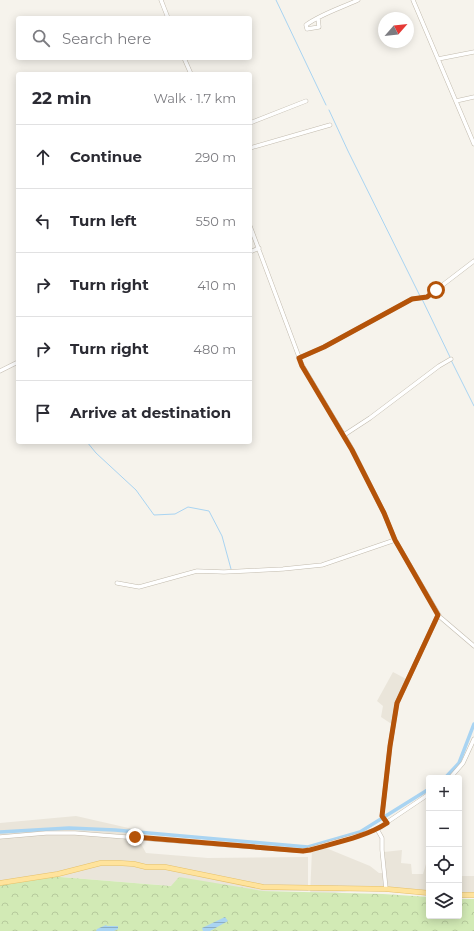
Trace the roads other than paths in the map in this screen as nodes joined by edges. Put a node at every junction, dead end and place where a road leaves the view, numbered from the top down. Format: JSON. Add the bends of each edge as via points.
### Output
{"nodes":[{"id":1,"x":161,"y":0,"type":"edge"},
{"id":2,"x":358,"y":0,"type":"edge"},
{"id":3,"x":413,"y":0,"type":"edge"},
{"id":4,"x":167,"y":16,"type":"edge"},
{"id":5,"x":318,"y":18,"type":"dead end"},
{"id":6,"x":474,"y":52,"type":"edge"},
{"id":7,"x":438,"y":59,"type":"junction"},
{"id":8,"x":185,"y":60,"type":"edge"},
{"id":9,"x":190,"y":72,"type":"edge"},
{"id":10,"x":474,"y":98,"type":"edge"},
{"id":11,"x":306,"y":101,"type":"dead end"},
{"id":12,"x":456,"y":101,"type":"junction"},
{"id":13,"x":252,"y":122,"type":"edge"},
{"id":14,"x":330,"y":125,"type":"dead end"},
{"id":15,"x":474,"y":144,"type":"edge"},
{"id":16,"x":252,"y":147,"type":"edge"},
{"id":17,"x":252,"y":231,"type":"edge"},
{"id":18,"x":259,"y":248,"type":"junction"},
{"id":19,"x":252,"y":251,"type":"edge"},
{"id":20,"x":474,"y":261,"type":"edge"},
{"id":21,"x":299,"y":358,"type":"junction"},
{"id":22,"x":451,"y":359,"type":"dead end"},
{"id":23,"x":16,"y":363,"type":"edge"},
{"id":24,"x":0,"y":371,"type":"edge"},
{"id":25,"x":344,"y":435,"type":"junction"},
{"id":26,"x":395,"y":540,"type":"junction"},
{"id":27,"x":117,"y":583,"type":"dead end"},
{"id":28,"x":438,"y":615,"type":"junction"},
{"id":29,"x":474,"y":646,"type":"edge"},
{"id":30,"x":474,"y":739,"type":"edge"},
{"id":31,"x":453,"y":775,"type":"edge"},
{"id":32,"x":426,"y":796,"type":"edge"},
{"id":33,"x":384,"y":820,"type":"junction"},
{"id":34,"x":377,"y":829,"type":"junction"},
{"id":35,"x":0,"y":837,"type":"edge"},
{"id":36,"x":0,"y":883,"type":"edge"},
{"id":37,"x":386,"y":889,"type":"junction"},
{"id":38,"x":426,"y":893,"type":"edge"},
{"id":39,"x":462,"y":895,"type":"edge"},
{"id":40,"x":474,"y":895,"type":"edge"}],
"edges":[{"from":1,"to":4,"type":"street"},
{"from":2,"to":5,"type":"street"},
{"from":3,"to":7,"type":"street"},
{"from":6,"to":7,"type":"street"},
{"from":7,"to":12,"type":"street"},
{"from":8,"to":9,"type":"street"},
{"from":10,"to":12,"type":"street"},
{"from":11,"to":13,"type":"street"},
{"from":12,"to":15,"type":"street"},
{"from":14,"to":16,"type":"street"},
{"from":17,"to":18,"type":"street"},
{"from":18,"to":19,"type":"street"},
{"from":18,"to":21,"type":"street"},
{"from":20,"to":21,"type":"street","via":[[427,297],[412,299]]},
{"from":21,"to":25,"type":"street"},
{"from":22,"to":25,"type":"street"},
{"from":23,"to":24,"type":"street"},
{"from":25,"to":26,"type":"street"},
{"from":26,"to":27,"type":"street","via":[[322,565],[224,572],[197,571],[139,587]]},
{"from":26,"to":28,"type":"street"},
{"from":28,"to":29,"type":"street"},
{"from":28,"to":33,"type":"street","via":[[397,703],[390,746]]},
{"from":30,"to":31,"type":"street","via":[[463,763]]},
{"from":32,"to":33,"type":"street"},
{"from":33,"to":34,"type":"street"},
{"from":34,"to":35,"type":"street","via":[[303,851],[75,832]]},
{"from":34,"to":37,"type":"street","via":[[382,838]]},
{"from":36,"to":37,"type":"main road","via":[[58,874],[101,863],[113,863],[165,867],[263,887]]},
{"from":37,"to":38,"type":"main road"},
{"from":39,"to":40,"type":"main road"}]}
